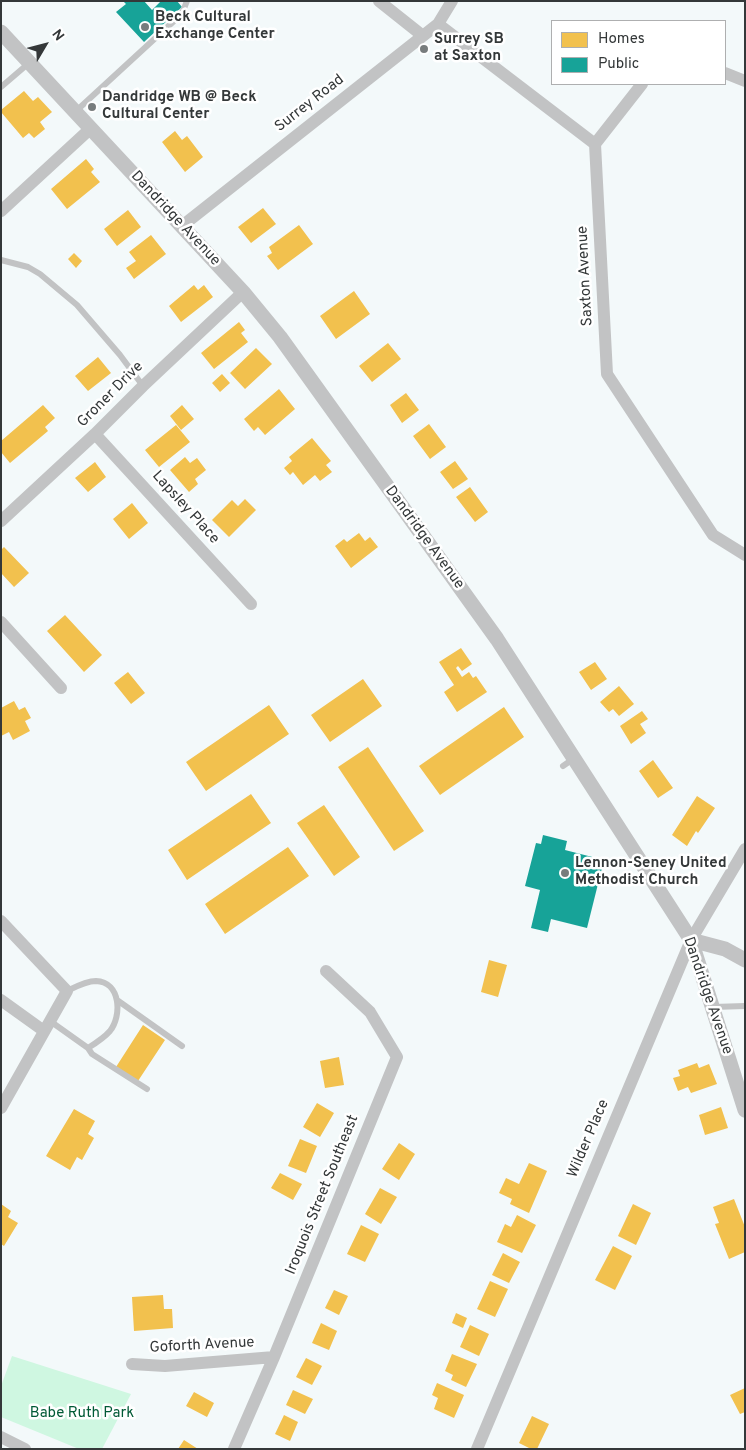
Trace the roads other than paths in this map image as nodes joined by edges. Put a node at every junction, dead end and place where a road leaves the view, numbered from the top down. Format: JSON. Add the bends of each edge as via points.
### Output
{"nodes":[{"id":1,"x":187,"y":1,"type":"edge"},
{"id":2,"x":379,"y":1,"type":"edge"},
{"id":3,"x":452,"y":1,"type":"edge"},
{"id":4,"x":438,"y":24,"type":"junction"},
{"id":5,"x":1,"y":32,"type":"edge"},
{"id":6,"x":423,"y":36,"type":"junction"},
{"id":7,"x":30,"y":63,"type":"junction"},
{"id":8,"x":726,"y":73,"type":"edge"},
{"id":9,"x":745,"y":81,"type":"edge"},
{"id":10,"x":641,"y":85,"type":"edge"},
{"id":11,"x":1,"y":87,"type":"edge"},
{"id":12,"x":75,"y":113,"type":"junction"},
{"id":13,"x":90,"y":128,"type":"junction"},
{"id":14,"x":595,"y":144,"type":"junction"},
{"id":15,"x":1,"y":211,"type":"edge"},
{"id":16,"x":182,"y":226,"type":"junction"},
{"id":17,"x":1,"y":260,"type":"edge"},
{"id":18,"x":243,"y":292,"type":"junction"},
{"id":19,"x":142,"y":386,"type":"junction"},
{"id":20,"x":95,"y":434,"type":"junction"},
{"id":21,"x":1,"y":521,"type":"edge"},
{"id":22,"x":745,"y":555,"type":"edge"},
{"id":23,"x":251,"y":604,"type":"dead end"},
{"id":24,"x":1,"y":622,"type":"edge"},
{"id":25,"x":61,"y":688,"type":"dead end"},
{"id":26,"x":745,"y":849,"type":"edge"},
{"id":27,"x":1,"y":922,"type":"edge"},
{"id":28,"x":691,"y":940,"type":"junction"},
{"id":29,"x":745,"y":960,"type":"edge"},
{"id":30,"x":326,"y":971,"type":"dead end"},
{"id":31,"x":66,"y":991,"type":"junction"},
{"id":32,"x":1,"y":1000,"type":"edge"},
{"id":33,"x":117,"y":1000,"type":"junction"},
{"id":34,"x":745,"y":1006,"type":"edge"},
{"id":35,"x":712,"y":1007,"type":"junction"},
{"id":36,"x":47,"y":1026,"type":"junction"},
{"id":37,"x":182,"y":1046,"type":"dead end"},
{"id":38,"x":88,"y":1048,"type":"junction"},
{"id":39,"x":147,"y":1088,"type":"dead end"},
{"id":40,"x":2,"y":1104,"type":"edge"},
{"id":41,"x":745,"y":1110,"type":"edge"},
{"id":42,"x":274,"y":1358,"type":"junction"},
{"id":43,"x":132,"y":1364,"type":"dead end"},
{"id":44,"x":1,"y":1438,"type":"edge"},
{"id":45,"x":25,"y":1449,"type":"edge"},
{"id":46,"x":234,"y":1449,"type":"edge"},
{"id":47,"x":477,"y":1449,"type":"edge"}],
"edges":[{"from":1,"to":12,"type":"lane","via":[[184,11]]},
{"from":2,"to":6,"type":"street"},
{"from":3,"to":4,"type":"street","name":"Surrey Road"},
{"from":4,"to":6,"type":"street","name":"Surrey Road"},
{"from":4,"to":14,"type":"street"},
{"from":5,"to":7,"type":"street","name":"Dandridge Avenue"},
{"from":6,"to":16,"type":"street","name":"Surrey Road"},
{"from":7,"to":11,"type":"lane"},
{"from":7,"to":12,"type":"street","name":"Dandridge Avenue"},
{"from":8,"to":9,"type":"street"},
{"from":10,"to":14,"type":"street"},
{"from":12,"to":13,"type":"street","name":"Dandridge Avenue"},
{"from":13,"to":15,"type":"street"},
{"from":13,"to":16,"type":"street","name":"Dandridge Avenue"},
{"from":14,"to":22,"type":"street","name":"Saxton Avenue","via":[[607,374],[713,535]]},
{"from":16,"to":18,"type":"street","name":"Dandridge Avenue"},
{"from":17,"to":19,"type":"lane","via":[[28,266],[77,305]]},
{"from":18,"to":19,"type":"street","name":"Groner Drive"},
{"from":18,"to":28,"type":"street","name":"Dandridge Avenue","via":[[280,337],[497,639],[568,762]]},
{"from":19,"to":20,"type":"street","name":"Groner Drive"},
{"from":20,"to":21,"type":"street","name":"Groner Drive"},
{"from":20,"to":23,"type":"street","name":"Lapsley Place"},
{"from":24,"to":25,"type":"street"},
{"from":26,"to":28,"type":"street","name":"Wilder Place"},
{"from":27,"to":31,"type":"street"},
{"from":28,"to":29,"type":"street","via":[[725,949]]},
{"from":28,"to":35,"type":"street","name":"Dandridge Avenue"},
{"from":28,"to":47,"type":"street","name":"Wilder Place"},
{"from":30,"to":42,"type":"street","name":"Iroquois Street Southeast","via":[[370,1012],[397,1057]]},
{"from":31,"to":33,"type":"lane","via":[[95,981],[102,982],[111,988]]},
{"from":31,"to":36,"type":"street"},
{"from":32,"to":36,"type":"street"},
{"from":33,"to":37,"type":"lane"},
{"from":33,"to":38,"type":"lane","via":[[117,1016],[110,1030]]},
{"from":34,"to":35,"type":"lane"},
{"from":35,"to":41,"type":"street","name":"Dandridge Avenue"},
{"from":36,"to":38,"type":"lane"},
{"from":36,"to":40,"type":"street"},
{"from":38,"to":39,"type":"lane","via":[[92,1054]]},
{"from":42,"to":43,"type":"street","name":"Goforth Avenue","via":[[164,1366]]},
{"from":42,"to":46,"type":"street","name":"Iroquois Street Southeast"},
{"from":44,"to":45,"type":"street"}]}
